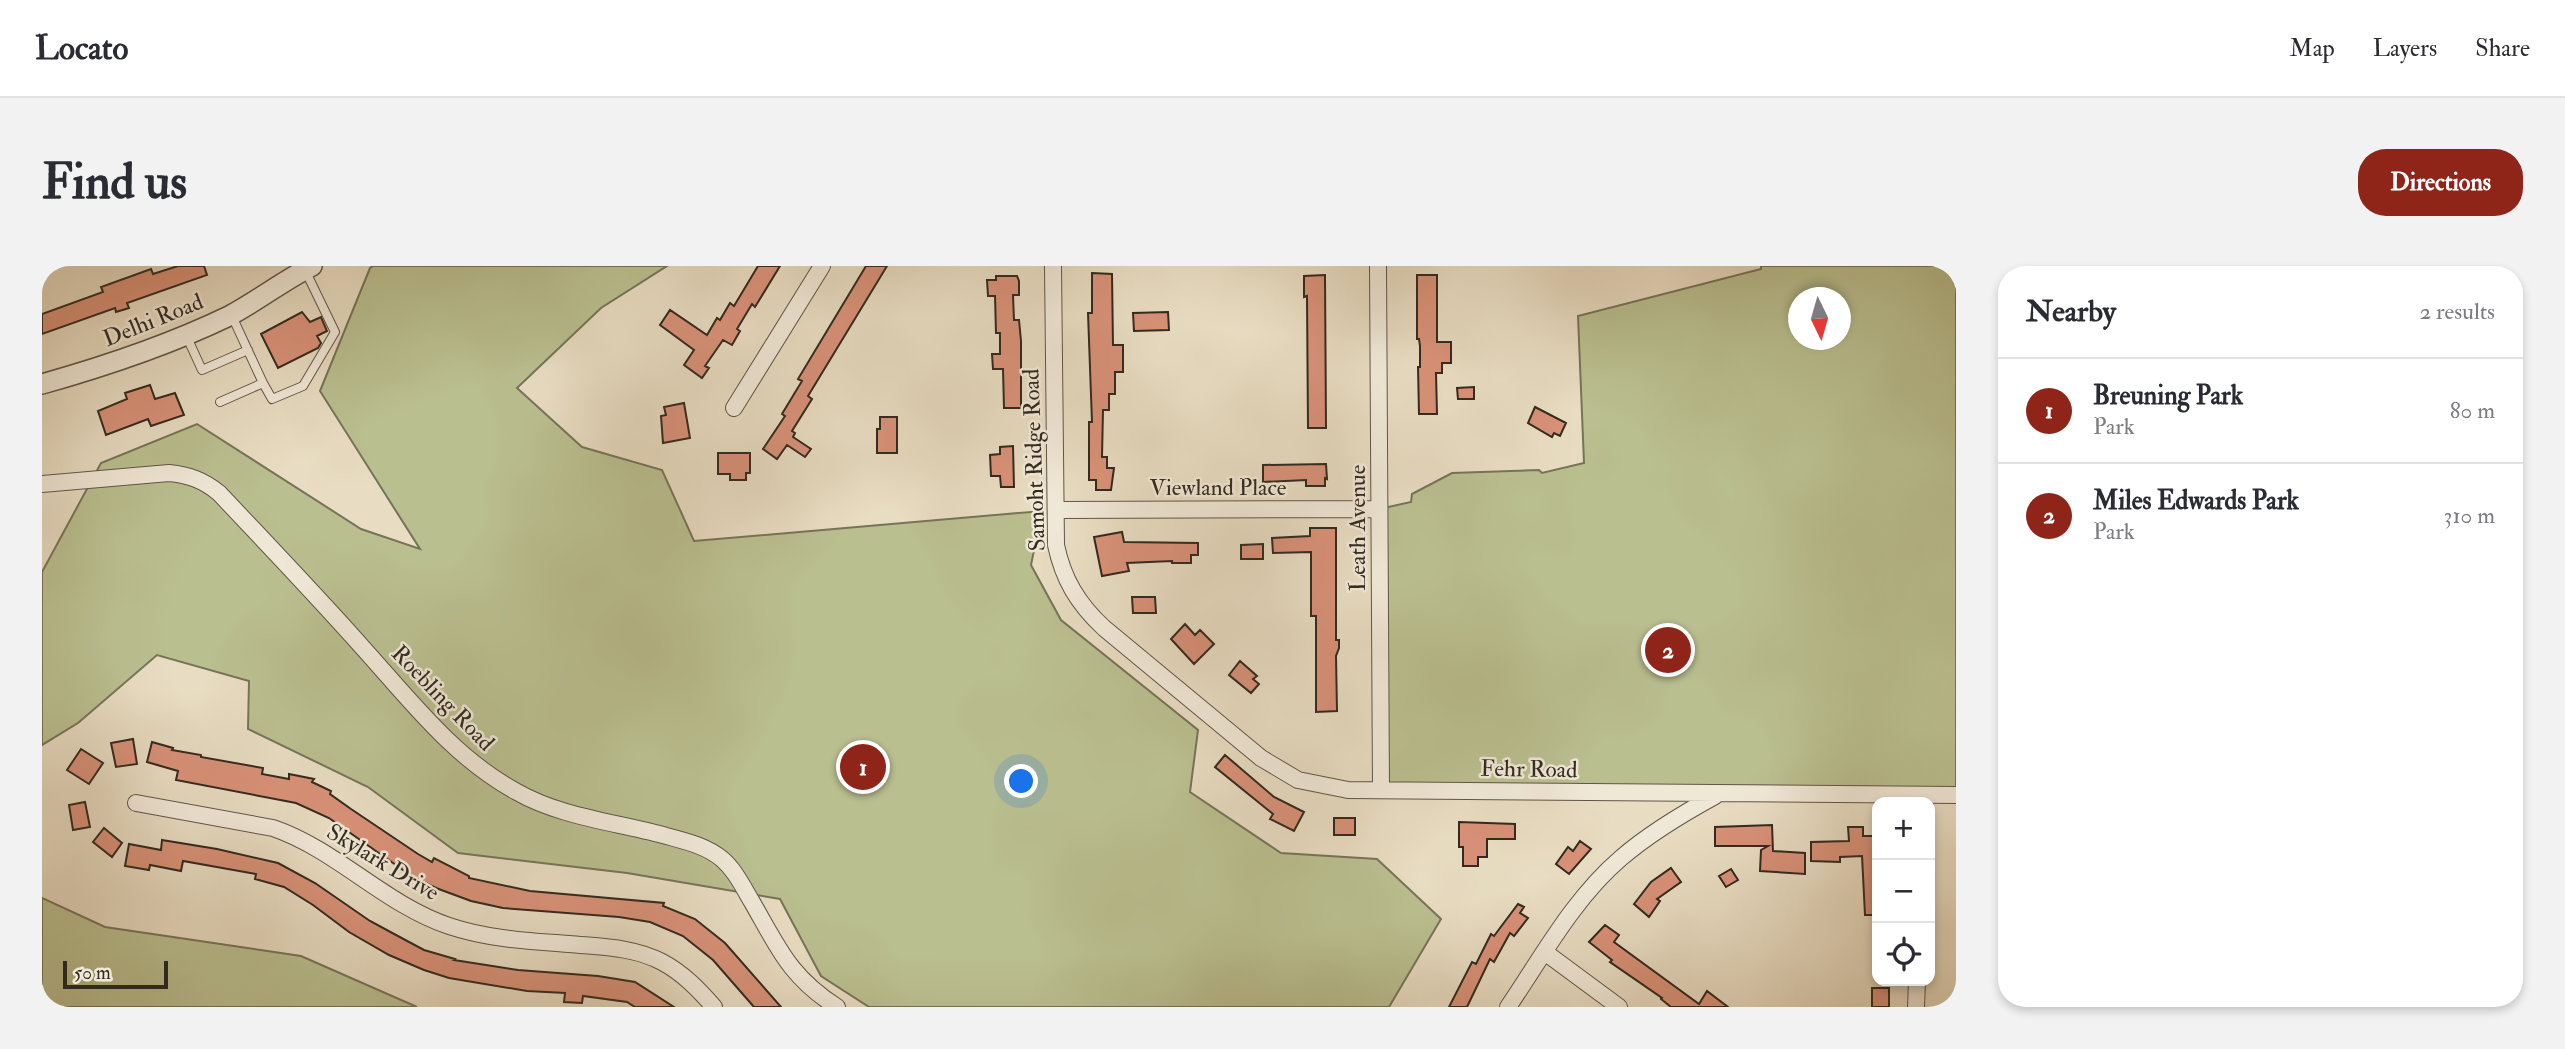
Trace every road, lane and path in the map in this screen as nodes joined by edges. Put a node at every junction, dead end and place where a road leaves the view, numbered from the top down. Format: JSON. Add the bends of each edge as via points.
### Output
{"nodes":[{"id":1,"x":822,"y":266,"type":"edge"},
{"id":2,"x":1053,"y":266,"type":"edge"},
{"id":3,"x":1378,"y":266,"type":"edge"},
{"id":4,"x":308,"y":268,"type":"edge"},
{"id":5,"x":231,"y":314,"type":"junction"},
{"id":6,"x":186,"y":334,"type":"junction"},
{"id":7,"x":248,"y":350,"type":"junction"},
{"id":8,"x":263,"y":383,"type":"junction"},
{"id":9,"x":42,"y":384,"type":"edge"},
{"id":10,"x":220,"y":402,"type":"dead end"},
{"id":11,"x":734,"y":408,"type":"dead end"},
{"id":12,"x":42,"y":484,"type":"edge"},
{"id":13,"x":1379,"y":509,"type":"junction"},
{"id":14,"x":1057,"y":510,"type":"junction"},
{"id":15,"x":1143,"y":660,"type":"joint"},
{"id":16,"x":1381,"y":790,"type":"junction"},
{"id":17,"x":1717,"y":795,"type":"junction"},
{"id":18,"x":1956,"y":795,"type":"edge"},
{"id":19,"x":1935,"y":797,"type":"edge"},
{"id":20,"x":1872,"y":798,"type":"edge"},
{"id":21,"x":136,"y":803,"type":"dead end"},
{"id":22,"x":1545,"y":953,"type":"junction"},
{"id":23,"x":1917,"y":986,"type":"edge"},
{"id":24,"x":714,"y":1007,"type":"edge"},
{"id":25,"x":837,"y":1007,"type":"edge"},
{"id":26,"x":1508,"y":1007,"type":"edge"},
{"id":27,"x":1619,"y":1007,"type":"edge"},
{"id":28,"x":1916,"y":1007,"type":"edge"}],
"edges":[{"from":1,"to":11,"type":"street"},
{"from":2,"to":14,"type":"street","name":"Samoht Ridge Road"},
{"from":3,"to":13,"type":"street","name":"Leath Avenue"},
{"from":4,"to":5,"type":"street","name":"Delhi Road"},
{"from":4,"to":8,"type":"lane","via":[[335,332],[303,386],[272,399]]},
{"from":5,"to":6,"type":"street","name":"Delhi Road"},
{"from":5,"to":7,"type":"lane"},
{"from":6,"to":7,"type":"lane","via":[[202,370]]},
{"from":6,"to":9,"type":"street","name":"Delhi Road"},
{"from":7,"to":8,"type":"lane"},
{"from":8,"to":10,"type":"lane"},
{"from":12,"to":25,"type":"street","name":"Roebling Road","via":[[169,473],[208,484],[470,761],[496,781],[543,805],[706,849],[732,869],[800,979]]},
{"from":13,"to":14,"type":"street","name":"Viewland Place"},
{"from":13,"to":16,"type":"street","name":"Leath Avenue"},
{"from":14,"to":15,"type":"street","name":"Samoht Ridge Road","via":[[1056,545],[1067,583],[1089,615]]},
{"from":15,"to":16,"type":"street","name":"Fehr Road","via":[[1261,758],[1298,780],[1348,790]]},
{"from":16,"to":17,"type":"street","name":"Fehr Road"},
{"from":17,"to":20,"type":"street","name":"Fehr Road"},
{"from":17,"to":22,"type":"street","via":[[1619,859],[1575,909]]},
{"from":18,"to":19,"type":"street","name":"Fehr Road"},
{"from":21,"to":24,"type":"street","name":"Skylark Drive","via":[[294,835],[389,898],[447,925],[510,940],[645,954],[679,972]]},
{"from":22,"to":26,"type":"street"},
{"from":22,"to":27,"type":"street"},
{"from":23,"to":28,"type":"street"}]}
